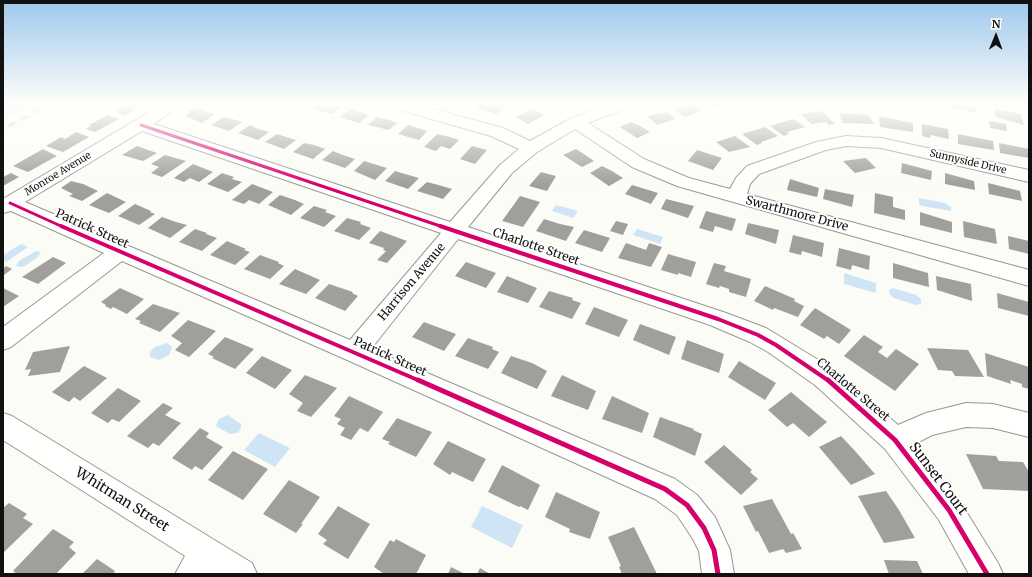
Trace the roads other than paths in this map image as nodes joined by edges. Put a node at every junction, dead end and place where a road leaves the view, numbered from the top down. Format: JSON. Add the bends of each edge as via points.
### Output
{"nodes":[{"id":1,"x":130,"y":131,"type":"edge"},
{"id":2,"x":162,"y":131,"type":"edge"},
{"id":3,"x":493,"y":131,"type":"edge"},
{"id":4,"x":561,"y":131,"type":"edge"},
{"id":5,"x":590,"y":131,"type":"edge"},
{"id":6,"x":531,"y":148,"type":"junction"},
{"id":7,"x":1029,"y":176,"type":"edge"},
{"id":8,"x":736,"y":197,"type":"junction"},
{"id":9,"x":7,"y":205,"type":"edge"},
{"id":10,"x":455,"y":230,"type":"junction"},
{"id":11,"x":120,"y":252,"type":"junction"},
{"id":12,"x":1029,"y":278,"type":"edge"},
{"id":13,"x":3,"y":340,"type":"edge"},
{"id":14,"x":354,"y":352,"type":"junction"},
{"id":15,"x":3,"y":424,"type":"edge"},
{"id":16,"x":1029,"y":425,"type":"edge"},
{"id":17,"x":895,"y":440,"type":"junction"},
{"id":18,"x":199,"y":564,"type":"edge"},
{"id":19,"x":241,"y":574,"type":"edge"},
{"id":20,"x":718,"y":574,"type":"edge"},
{"id":21,"x":987,"y":574,"type":"edge"}],
"edges":[{"from":1,"to":9,"type":"street","name":"Monroe Avenue"},
{"from":2,"to":10,"type":"street","name":"Charlotte Street"},
{"from":3,"to":6,"type":"street"},
{"from":4,"to":6,"type":"street","name":"Harrison Avenue"},
{"from":5,"to":8,"type":"street","name":"Swarthmore Drive","via":[[652,170]]},
{"from":6,"to":10,"type":"street","name":"Harrison Avenue","via":[[490,187]]},
{"from":7,"to":8,"type":"street","name":"Sunnyside Drive","via":[[881,143],[846,141],[822,146],[753,170],[742,182]]},
{"from":8,"to":12,"type":"street","name":"Swarthmore Drive"},
{"from":9,"to":11,"type":"street","name":"Patrick Street"},
{"from":10,"to":14,"type":"street","name":"Harrison Avenue"},
{"from":10,"to":17,"type":"street","name":"Charlotte Street","via":[[718,319],[758,335],[794,355],[824,377]]},
{"from":11,"to":13,"type":"street"},
{"from":11,"to":14,"type":"street","name":"Patrick Street"},
{"from":14,"to":20,"type":"street","name":"Patrick Street","via":[[665,489],[686,505],[704,528],[714,550]]},
{"from":15,"to":18,"type":"street","name":"Whitman Street"},
{"from":16,"to":17,"type":"street","via":[[993,416],[966,415],[926,425]]},
{"from":17,"to":21,"type":"street","name":"Sunset Court","via":[[950,510]]},
{"from":18,"to":19,"type":"street","name":"Whitman Street"}]}
